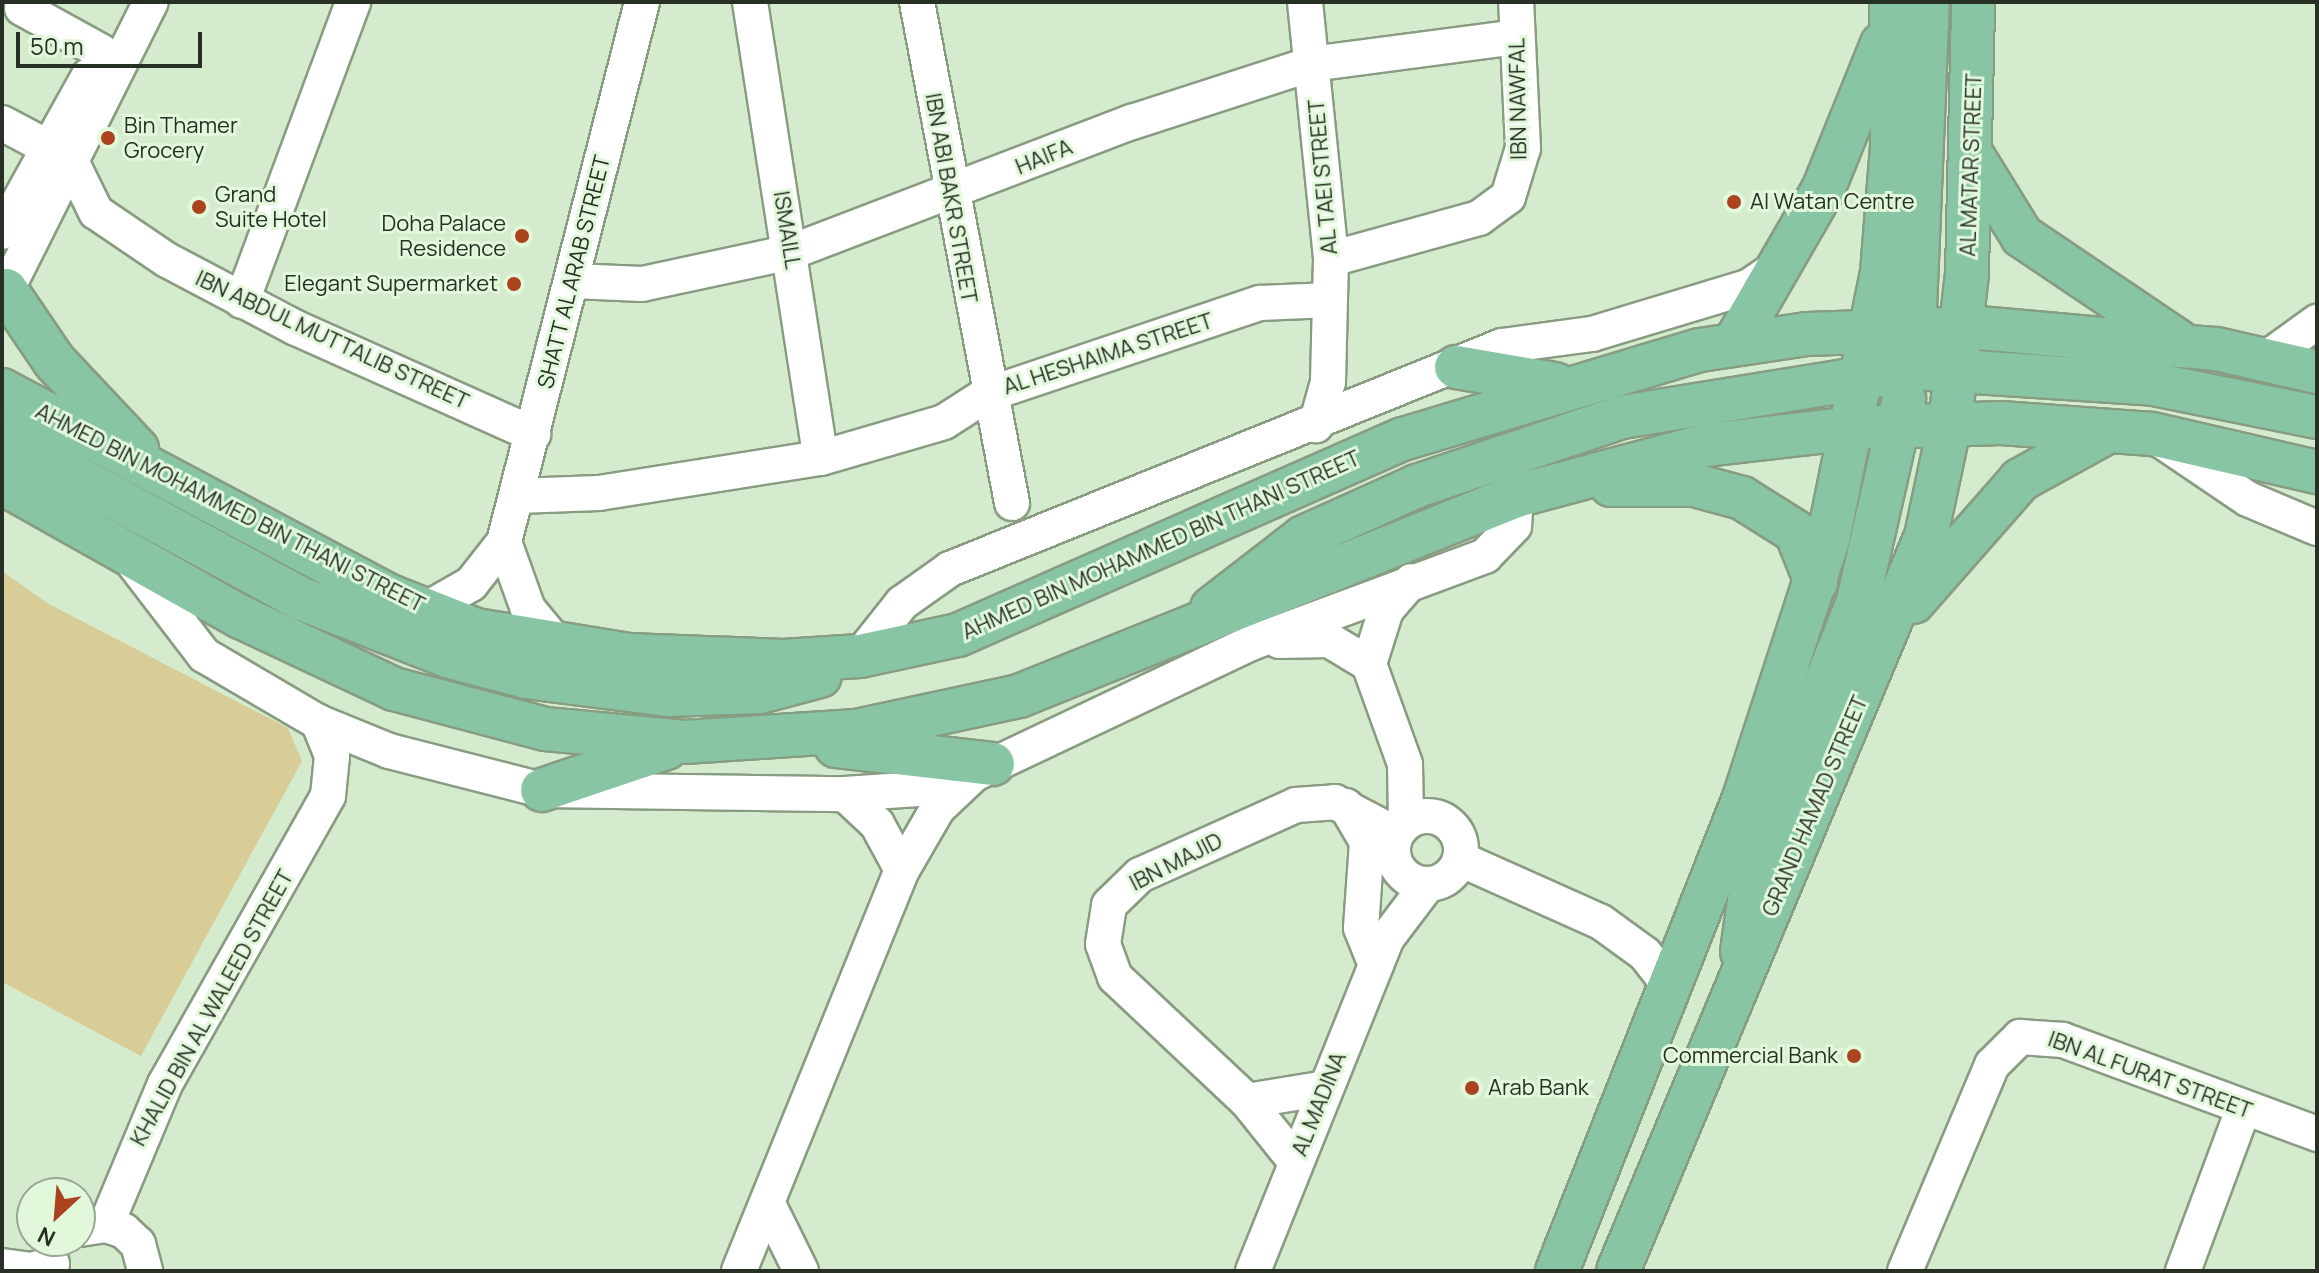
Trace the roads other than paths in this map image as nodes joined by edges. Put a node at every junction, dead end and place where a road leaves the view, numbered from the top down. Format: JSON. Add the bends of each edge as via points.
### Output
{"nodes":[{"id":1,"x":129,"y":2,"type":"edge"},
{"id":2,"x":151,"y":2,"type":"edge"},
{"id":3,"x":353,"y":2,"type":"edge"},
{"id":4,"x":642,"y":2,"type":"edge"},
{"id":5,"x":750,"y":2,"type":"edge"},
{"id":6,"x":917,"y":2,"type":"edge"},
{"id":7,"x":1305,"y":2,"type":"edge"},
{"id":8,"x":1516,"y":2,"type":"edge"},
{"id":9,"x":1973,"y":2,"type":"edge"},
{"id":10,"x":1903,"y":7,"type":"edge"},
{"id":11,"x":22,"y":8,"type":"dead end"},
{"id":12,"x":1517,"y":37,"type":"junction"},
{"id":13,"x":102,"y":52,"type":"junction"},
{"id":14,"x":1312,"y":64,"type":"junction"},
{"id":15,"x":2,"y":123,"type":"edge"},
{"id":16,"x":1970,"y":150,"type":"junction"},
{"id":17,"x":60,"y":155,"type":"junction"},
{"id":18,"x":949,"y":195,"type":"junction"},
{"id":19,"x":96,"y":212,"type":"junction"},
{"id":20,"x":36,"y":227,"type":"junction"},
{"id":21,"x":2,"y":232,"type":"edge"},
{"id":22,"x":791,"y":252,"type":"junction"},
{"id":23,"x":1331,"y":259,"type":"junction"},
{"id":24,"x":1785,"y":261,"type":"junction"},
{"id":25,"x":573,"y":281,"type":"junction"},
{"id":26,"x":4,"y":294,"type":"edge"},
{"id":27,"x":1330,"y":300,"type":"junction"},
{"id":28,"x":242,"y":301,"type":"junction"},
{"id":29,"x":2317,"y":322,"type":"edge"},
{"id":30,"x":1962,"y":328,"type":"junction"},
{"id":31,"x":1734,"y":344,"type":"junction"},
{"id":32,"x":2183,"y":345,"type":"junction"},
{"id":33,"x":1330,"y":353,"type":"junction"},
{"id":34,"x":1905,"y":356,"type":"junction"},
{"id":35,"x":2267,"y":358,"type":"junction"},
{"id":36,"x":1456,"y":367,"type":"junction"},
{"id":37,"x":1957,"y":368,"type":"junction"},
{"id":38,"x":2317,"y":372,"type":"edge"},
{"id":39,"x":1863,"y":381,"type":"junction"},
{"id":40,"x":1564,"y":386,"type":"junction"},
{"id":41,"x":2,"y":390,"type":"edge"},
{"id":42,"x":1380,"y":392,"type":"junction"},
{"id":43,"x":986,"y":395,"type":"junction"},
{"id":44,"x":2317,"y":417,"type":"edge"},
{"id":45,"x":1950,"y":423,"type":"junction"},
{"id":46,"x":1900,"y":424,"type":"junction"},
{"id":47,"x":1316,"y":425,"type":"junction"},
{"id":48,"x":1852,"y":428,"type":"junction"},
{"id":49,"x":2133,"y":432,"type":"junction"},
{"id":50,"x":533,"y":434,"type":"junction"},
{"id":51,"x":2,"y":437,"type":"edge"},
{"id":52,"x":821,"y":458,"type":"junction"},
{"id":53,"x":2317,"y":472,"type":"edge"},
{"id":54,"x":162,"y":476,"type":"junction"},
{"id":55,"x":1531,"y":492,"type":"junction"},
{"id":56,"x":517,"y":496,"type":"junction"},
{"id":57,"x":13,"y":497,"type":"edge"},
{"id":58,"x":1012,"y":503,"type":"dead end"},
{"id":59,"x":2317,"y":528,"type":"edge"},
{"id":60,"x":504,"y":542,"type":"junction"},
{"id":61,"x":125,"y":551,"type":"junction"},
{"id":62,"x":1412,"y":580,"type":"junction"},
{"id":63,"x":1816,"y":582,"type":"junction"},
{"id":64,"x":425,"y":610,"type":"junction"},
{"id":65,"x":1193,"y":624,"type":"junction"},
{"id":66,"x":1890,"y":630,"type":"junction"},
{"id":67,"x":1251,"y":643,"type":"junction"},
{"id":68,"x":558,"y":645,"type":"junction"},
{"id":69,"x":860,"y":656,"type":"junction"},
{"id":70,"x":1369,"y":664,"type":"junction"},
{"id":71,"x":318,"y":722,"type":"junction"},
{"id":72,"x":795,"y":738,"type":"junction"},
{"id":73,"x":684,"y":742,"type":"junction"},
{"id":74,"x":389,"y":751,"type":"junction"},
{"id":75,"x":1405,"y":764,"type":"junction"},
{"id":76,"x":984,"y":769,"type":"junction"},
{"id":77,"x":542,"y":790,"type":"junction"},
{"id":78,"x":845,"y":794,"type":"junction"},
{"id":79,"x":328,"y":796,"type":"junction"},
{"id":80,"x":1346,"y":806,"type":"junction"},
{"id":81,"x":1443,"y":819,"type":"junction"},
{"id":82,"x":1401,"y":828,"type":"junction"},
{"id":83,"x":1460,"y":859,"type":"junction"},
{"id":84,"x":902,"y":870,"type":"junction"},
{"id":85,"x":1414,"y":877,"type":"junction"},
{"id":86,"x":1382,"y":952,"type":"junction"},
{"id":87,"x":1744,"y":972,"type":"junction"},
{"id":88,"x":1666,"y":981,"type":"junction"},
{"id":89,"x":1326,"y":1088,"type":"junction"},
{"id":90,"x":1247,"y":1101,"type":"junction"},
{"id":91,"x":2243,"y":1110,"type":"junction"},
{"id":92,"x":2317,"y":1134,"type":"edge"},
{"id":93,"x":1296,"y":1162,"type":"junction"},
{"id":94,"x":768,"y":1204,"type":"junction"},
{"id":95,"x":96,"y":1221,"type":"edge"},
{"id":96,"x":96,"y":1228,"type":"edge"},
{"id":97,"x":743,"y":1258,"type":"edge"},
{"id":98,"x":56,"y":1259,"type":"edge"},
{"id":99,"x":2,"y":1266,"type":"edge"},
{"id":100,"x":145,"y":1271,"type":"edge"},
{"id":101,"x":721,"y":1271,"type":"edge"},
{"id":102,"x":801,"y":1271,"type":"edge"},
{"id":103,"x":1253,"y":1271,"type":"edge"},
{"id":104,"x":1557,"y":1271,"type":"edge"},
{"id":105,"x":1618,"y":1271,"type":"edge"},
{"id":106,"x":1905,"y":1271,"type":"edge"},
{"id":107,"x":2183,"y":1271,"type":"edge"}],
"edges":[{"from":1,"to":13,"type":"street"},
{"from":2,"to":17,"type":"street"},
{"from":3,"to":28,"type":"street"},
{"from":4,"to":25,"type":"street","name":"SHATT AL ARAB STREET"},
{"from":5,"to":22,"type":"street","name":"ISMAILL"},
{"from":6,"to":18,"type":"street","name":"IBN ABI BAKR STREET"},
{"from":7,"to":14,"type":"street","name":"AL TAEI STREET"},
{"from":8,"to":12,"type":"street","name":"IBN NAWFAL"},
{"from":9,"to":16,"type":"main road","name":"AL MATAR STREET"},
{"from":10,"to":24,"type":"main road","via":[[1849,133]]},
{"from":10,"to":34,"type":"main road","via":[[1890,189]]},
{"from":11,"to":13,"type":"street"},
{"from":12,"to":14,"type":"street","name":"HAIFA"},
{"from":12,"to":23,"type":"street","name":"IBN NAWFAL","via":[[1523,148],[1517,182],[1494,209]]},
{"from":13,"to":17,"type":"street"},
{"from":14,"to":18,"type":"street","name":"HAIFA","via":[[1132,122]]},
{"from":14,"to":23,"type":"street","name":"AL TAEI STREET"},
{"from":15,"to":17,"type":"street"},
{"from":16,"to":30,"type":"main road","name":"AL MATAR STREET"},
{"from":16,"to":32,"type":"main road","via":[[2022,236]]},
{"from":17,"to":19,"type":"street"},
{"from":17,"to":20,"type":"street"},
{"from":17,"to":21,"type":"street"},
{"from":18,"to":22,"type":"street","name":"HAIFA"},
{"from":18,"to":43,"type":"street","name":"IBN ABI BAKR STREET"},
{"from":19,"to":20,"type":"street"},
{"from":19,"to":28,"type":"street","name":"IBN ABDUL MUTTALIB STREET"},
{"from":20,"to":26,"type":"street"},
{"from":22,"to":25,"type":"street","name":"HAIFA","via":[[642,284]]},
{"from":22,"to":52,"type":"street","name":"ISMAILL"},
{"from":23,"to":27,"type":"street","name":"AL TAEI STREET"},
{"from":24,"to":31,"type":"main road"},
{"from":24,"to":36,"type":"street","via":[[1734,292],[1592,334],[1502,346]]},
{"from":25,"to":50,"type":"street","name":"SHATT AL ARAB STREET"},
{"from":26,"to":54,"type":"main road","via":[[55,362]]},
{"from":27,"to":33,"type":"street","name":"AL TAEI STREET"},
{"from":27,"to":43,"type":"street","name":"AL HESHAIMA STREET","via":[[1260,303]]},
{"from":28,"to":50,"type":"street","name":"IBN ABDUL MUTTALIB STREET"},
{"from":29,"to":35,"type":"street"},
{"from":30,"to":32,"type":"main road","name":"AHMED BIN MOHAMMED BIN THANI STREET"},
{"from":30,"to":34,"type":"main road","name":"AHMED BIN MOHAMMED BIN THANI STREET"},
{"from":30,"to":37,"type":"main road","name":"GRAND HAMAD STREET"},
{"from":31,"to":34,"type":"main road","name":"AHMED BIN MOHAMMED BIN THANI STREET"},
{"from":31,"to":40,"type":"main road","name":"AHMED BIN MOHAMMED BIN THANI STREET"},
{"from":32,"to":35,"type":"main road","name":"AHMED BIN MOHAMMED BIN THANI STREET"},
{"from":33,"to":42,"type":"street"},
{"from":33,"to":47,"type":"street","name":"AL TAEI STREET"},
{"from":34,"to":37,"type":"main road"},
{"from":34,"to":39,"type":"main road"},
{"from":34,"to":45,"type":"main road","via":[[1925,405]]},
{"from":34,"to":46,"type":"main road"},
{"from":34,"to":48,"type":"main road"},
{"from":35,"to":38,"type":"main road","name":"AHMED BIN MOHAMMED BIN THANI STREET"},
{"from":36,"to":40,"type":"main road"},
{"from":36,"to":42,"type":"street"},
{"from":37,"to":44,"type":"main road","via":[[2193,390]]},
{"from":37,"to":45,"type":"main road","name":"GRAND HAMAD STREET"},
{"from":39,"to":48,"type":"main road"},
{"from":39,"to":65,"type":"main road","via":[[1670,407],[1506,452],[1304,537]]},
{"from":40,"to":69,"type":"main road","name":"AHMED BIN MOHAMMED BIN THANI STREET","via":[[1360,457],[1003,619]]},
{"from":41,"to":54,"type":"main road","name":"AHMED BIN MOHAMMED BIN THANI STREET"},
{"from":42,"to":47,"type":"street"},
{"from":43,"to":52,"type":"street","name":"AL HESHAIMA STREET","via":[[944,422]]},
{"from":43,"to":58,"type":"street","name":"IBN ABI BAKR STREET"},
{"from":45,"to":46,"type":"main road"},
{"from":45,"to":49,"type":"main road"},
{"from":45,"to":66,"type":"main road","name":"GRAND HAMAD STREET","via":[[1926,536]]},
{"from":46,"to":48,"type":"main road"},
{"from":46,"to":87,"type":"main road","via":[[1858,601],[1754,864],[1743,911]]},
{"from":47,"to":69,"type":"street","via":[[950,569],[902,603]]},
{"from":48,"to":55,"type":"main road","via":[[1706,445]]},
{"from":48,"to":63,"type":"main road"},
{"from":49,"to":53,"type":"main road"},
{"from":49,"to":59,"type":"street","via":[[2248,499]]},
{"from":49,"to":66,"type":"main road","via":[[2059,453],[2020,480]]},
{"from":50,"to":56,"type":"street","name":"SHATT AL ARAB STREET"},
{"from":51,"to":69,"type":"main road","via":[[302,599],[485,668],[629,692],[733,694],[809,681]]},
{"from":52,"to":56,"type":"street","name":"AL HESHAIMA STREET","via":[[599,493]]},
{"from":54,"to":64,"type":"main road","name":"AHMED BIN MOHAMMED BIN THANI STREET"},
{"from":55,"to":62,"type":"street","via":[[1496,549]]},
{"from":55,"to":63,"type":"main road","via":[[1661,483],[1726,492],[1788,524],[1807,551]]},
{"from":55,"to":65,"type":"main road"},
{"from":56,"to":60,"type":"street","name":"SHATT AL ARAB STREET"},
{"from":57,"to":61,"type":"main road"},
{"from":60,"to":64,"type":"street","name":"SHATT AL ARAB STREET","via":[[471,584]]},
{"from":60,"to":68,"type":"street","via":[[528,609]]},
{"from":61,"to":71,"type":"street","via":[[204,655]]},
{"from":61,"to":73,"type":"main road","via":[[274,634],[394,689],[545,729]]},
{"from":62,"to":67,"type":"street"},
{"from":62,"to":70,"type":"street","via":[[1386,610]]},
{"from":63,"to":88,"type":"main road","via":[[1744,798]]},
{"from":64,"to":68,"type":"main road","name":"AHMED BIN MOHAMMED BIN THANI STREET","via":[[476,630]]},
{"from":65,"to":72,"type":"main road","via":[[1019,696]]},
{"from":66,"to":87,"type":"main road","name":"GRAND HAMAD STREET"},
{"from":67,"to":70,"type":"street","via":[[1316,637]]},
{"from":67,"to":76,"type":"street"},
{"from":68,"to":69,"type":"main road","name":"AHMED BIN MOHAMMED BIN THANI STREET","via":[[729,661]]},
{"from":70,"to":75,"type":"street"},
{"from":71,"to":74,"type":"street"},
{"from":71,"to":79,"type":"street","name":"KHALID BIN AL WALEED STREET","via":[[332,756]]},
{"from":72,"to":73,"type":"main road"},
{"from":72,"to":76,"type":"main road"},
{"from":73,"to":77,"type":"main road"},
{"from":74,"to":77,"type":"street"},
{"from":74,"to":79,"type":"street","name":"KHALID BIN AL WALEED STREET"},
{"from":75,"to":81,"type":"street"},
{"from":75,"to":82,"type":"street"},
{"from":76,"to":78,"type":"street","via":[[918,789]]},
{"from":76,"to":84,"type":"street","via":[[938,808]]},
{"from":77,"to":78,"type":"street"},
{"from":78,"to":84,"type":"street","via":[[877,824]]},
{"from":79,"to":95,"type":"street","name":"KHALID BIN AL WALEED STREET","via":[[165,1084]]},
{"from":80,"to":82,"type":"street","name":"IBN MAJID"},
{"from":80,"to":86,"type":"street","via":[[1367,842],[1361,928]]},
{"from":80,"to":90,"type":"street","name":"IBN MAJID","via":[[1296,805],[1140,875],[1109,905],[1103,944],[1115,977]]},
{"from":81,"to":82,"type":"street"},
{"from":81,"to":83,"type":"street","via":[[1459,836]]},
{"from":82,"to":85,"type":"street"},
{"from":83,"to":85,"type":"street","name":"AL MADINA","via":[[1454,872]]},
{"from":83,"to":88,"type":"street","via":[[1601,922],[1645,954]]},
{"from":84,"to":94,"type":"street"},
{"from":85,"to":86,"type":"street","name":"AL MADINA"},
{"from":86,"to":89,"type":"street","name":"AL MADINA"},
{"from":87,"to":105,"type":"main road","name":"GRAND HAMAD STREET"},
{"from":88,"to":104,"type":"main road"},
{"from":89,"to":90,"type":"street"},
{"from":89,"to":93,"type":"street","name":"AL MADINA"},
{"from":90,"to":93,"type":"street","name":"IBN MAJID"},
{"from":91,"to":92,"type":"street","name":"IBN AL FURAT STREET"},
{"from":91,"to":106,"type":"street","name":"IBN AL FURAT STREET","via":[[2040,1034],[2002,1048]]},
{"from":91,"to":107,"type":"street"},
{"from":93,"to":103,"type":"street","name":"AL MADINA"},
{"from":94,"to":97,"type":"street"},
{"from":94,"to":102,"type":"street"},
{"from":96,"to":100,"type":"street","via":[[138,1244]]},
{"from":97,"to":101,"type":"street"},
{"from":98,"to":99,"type":"street","via":[[32,1270]]}]}
